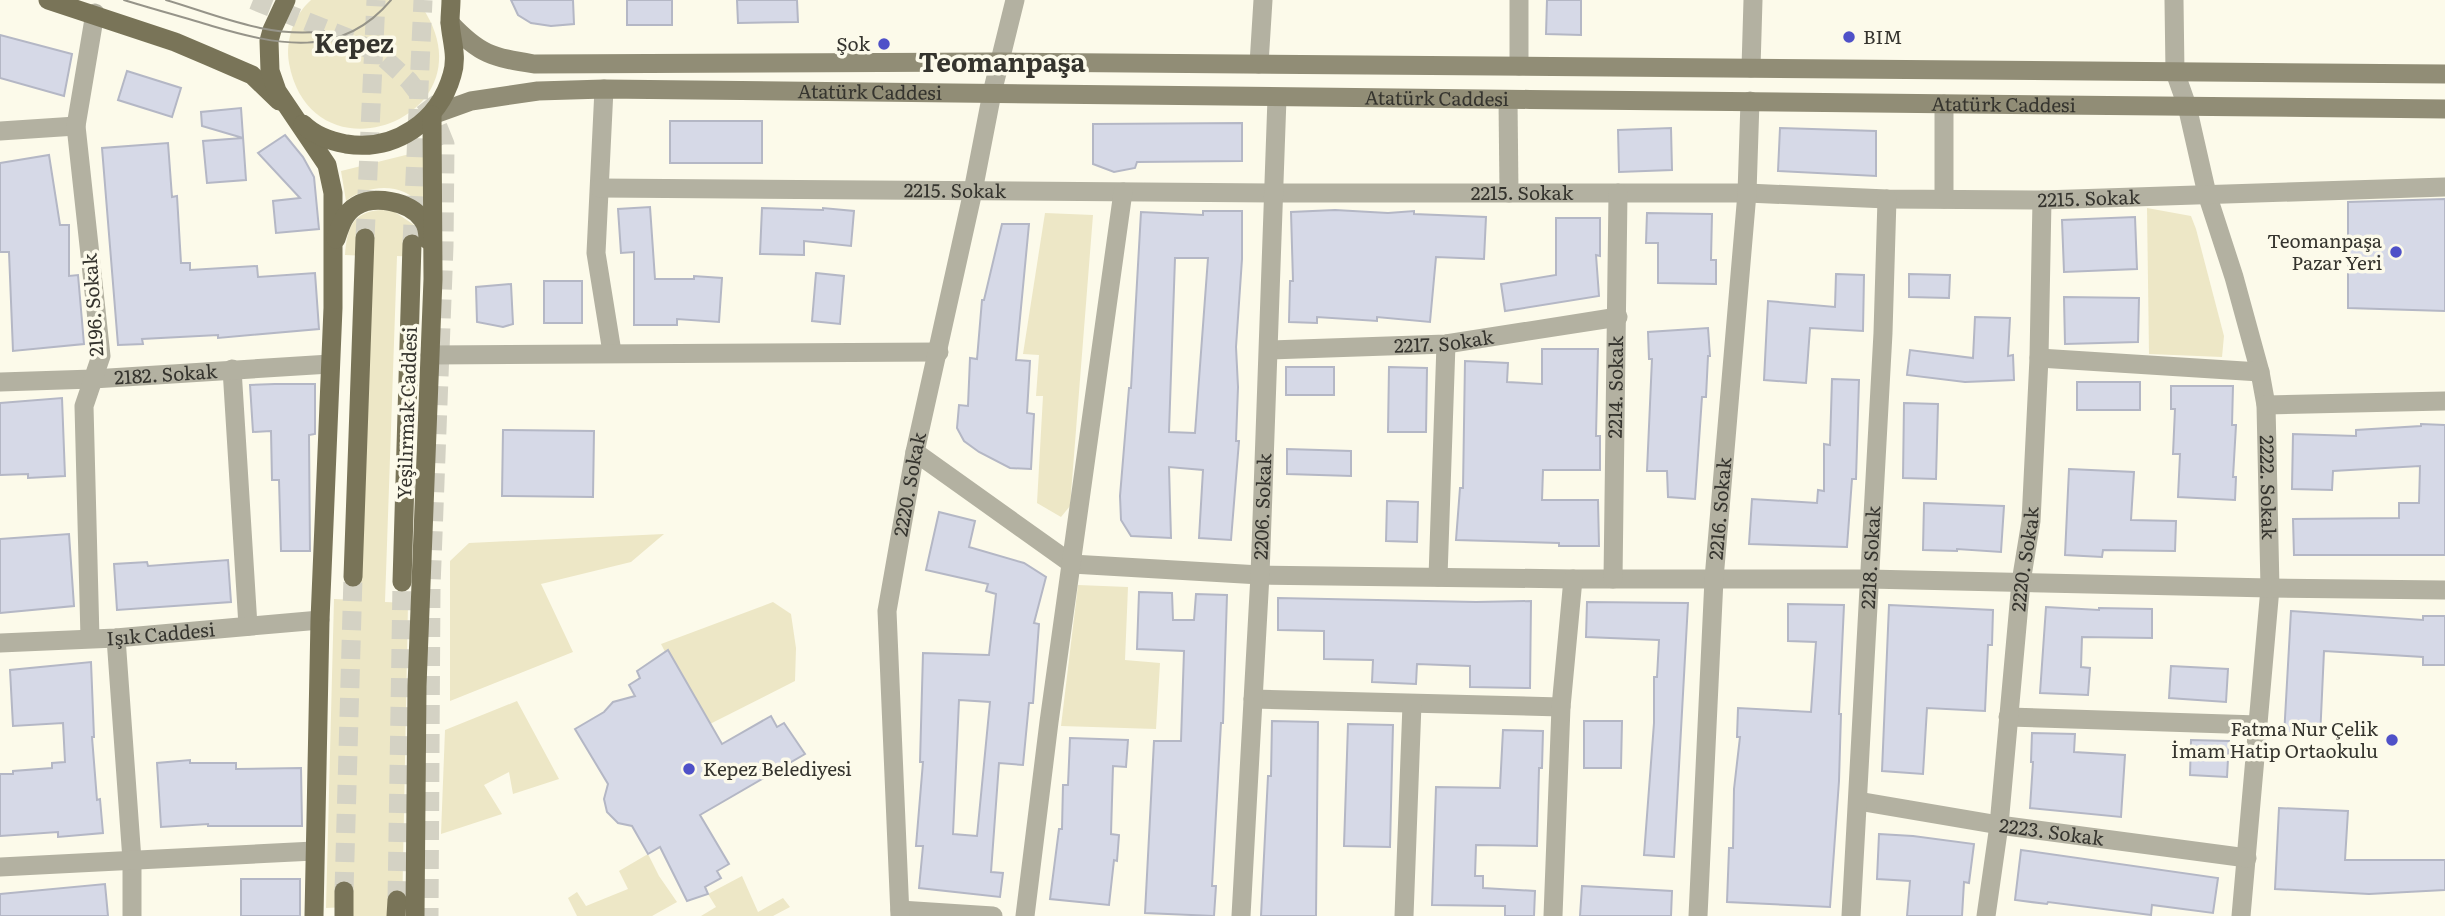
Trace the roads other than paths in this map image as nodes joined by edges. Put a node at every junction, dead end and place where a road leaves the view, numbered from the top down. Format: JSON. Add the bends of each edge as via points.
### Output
{"nodes":[{"id":1,"x":48,"y":0,"type":"edge"},
{"id":2,"x":286,"y":0,"type":"edge"},
{"id":3,"x":438,"y":0,"type":"edge"},
{"id":4,"x":451,"y":0,"type":"edge"},
{"id":5,"x":1015,"y":0,"type":"edge"},
{"id":6,"x":1263,"y":0,"type":"edge"},
{"id":7,"x":1519,"y":0,"type":"edge"},
{"id":8,"x":1753,"y":0,"type":"edge"},
{"id":9,"x":2174,"y":0,"type":"edge"},
{"id":10,"x":95,"y":13,"type":"junction"},
{"id":11,"x":450,"y":23,"type":"junction"},
{"id":12,"x":1001,"y":62,"type":"junction"},
{"id":13,"x":1259,"y":64,"type":"junction"},
{"id":14,"x":1519,"y":66,"type":"junction"},
{"id":15,"x":1751,"y":68,"type":"junction"},
{"id":16,"x":2175,"y":72,"type":"junction"},
{"id":17,"x":2445,"y":75,"type":"edge"},
{"id":18,"x":604,"y":89,"type":"junction"},
{"id":19,"x":992,"y":93,"type":"junction"},
{"id":20,"x":1278,"y":98,"type":"junction"},
{"id":21,"x":1508,"y":100,"type":"junction"},
{"id":22,"x":1750,"y":101,"type":"junction"},
{"id":23,"x":1944,"y":104,"type":"junction"},
{"id":24,"x":2188,"y":106,"type":"junction"},
{"id":25,"x":2445,"y":109,"type":"edge"},
{"id":26,"x":293,"y":115,"type":"junction"},
{"id":27,"x":432,"y":115,"type":"junction"},
{"id":28,"x":76,"y":126,"type":"junction"},
{"id":29,"x":0,"y":131,"type":"edge"},
{"id":30,"x":2445,"y":187,"type":"edge"},
{"id":31,"x":600,"y":188,"type":"junction"},
{"id":32,"x":973,"y":191,"type":"junction"},
{"id":33,"x":1123,"y":192,"type":"junction"},
{"id":34,"x":1618,"y":192,"type":"junction"},
{"id":35,"x":1275,"y":193,"type":"junction"},
{"id":36,"x":1510,"y":193,"type":"junction"},
{"id":37,"x":1747,"y":193,"type":"junction"},
{"id":38,"x":2207,"y":194,"type":"junction"},
{"id":39,"x":1887,"y":199,"type":"junction"},
{"id":40,"x":1944,"y":199,"type":"junction"},
{"id":41,"x":2042,"y":200,"type":"junction"},
{"id":42,"x":365,"y":238,"type":"tunnel mouth"},
{"id":43,"x":412,"y":244,"type":"tunnel mouth"},
{"id":44,"x":333,"y":249,"type":"junction"},
{"id":45,"x":433,"y":279,"type":"junction"},
{"id":46,"x":1618,"y":317,"type":"junction"},
{"id":47,"x":1446,"y":344,"type":"junction"},
{"id":48,"x":1269,"y":350,"type":"junction"},
{"id":49,"x":612,"y":352,"type":"junction"},
{"id":50,"x":939,"y":352,"type":"junction"},
{"id":51,"x":430,"y":355,"type":"junction"},
{"id":52,"x":2039,"y":358,"type":"junction"},
{"id":53,"x":330,"y":364,"type":"junction"},
{"id":54,"x":232,"y":369,"type":"junction"},
{"id":55,"x":2260,"y":372,"type":"junction"},
{"id":56,"x":93,"y":379,"type":"junction"},
{"id":57,"x":0,"y":382,"type":"edge"},
{"id":58,"x":2445,"y":401,"type":"edge"},
{"id":59,"x":2266,"y":405,"type":"junction"},
{"id":60,"x":915,"y":452,"type":"junction"},
{"id":61,"x":1072,"y":564,"type":"junction"},
{"id":62,"x":1260,"y":575,"type":"junction"},
{"id":63,"x":353,"y":577,"type":"tunnel mouth"},
{"id":64,"x":1438,"y":577,"type":"junction"},
{"id":65,"x":1573,"y":579,"type":"junction"},
{"id":66,"x":1613,"y":579,"type":"junction"},
{"id":67,"x":1714,"y":579,"type":"junction"},
{"id":68,"x":1868,"y":579,"type":"junction"},
{"id":69,"x":402,"y":582,"type":"tunnel mouth"},
{"id":70,"x":2021,"y":582,"type":"junction"},
{"id":71,"x":2270,"y":588,"type":"junction"},
{"id":72,"x":2445,"y":590,"type":"edge"},
{"id":73,"x":320,"y":620,"type":"junction"},
{"id":74,"x":248,"y":626,"type":"junction"},
{"id":75,"x":90,"y":638,"type":"junction"},
{"id":76,"x":116,"y":638,"type":"junction"},
{"id":77,"x":0,"y":643,"type":"edge"},
{"id":78,"x":1253,"y":699,"type":"junction"},
{"id":79,"x":1412,"y":704,"type":"junction"},
{"id":80,"x":1561,"y":708,"type":"junction"},
{"id":81,"x":2008,"y":717,"type":"junction"},
{"id":82,"x":2258,"y":725,"type":"junction"},
{"id":83,"x":1858,"y":801,"type":"junction"},
{"id":84,"x":1999,"y":825,"type":"junction"},
{"id":85,"x":314,"y":851,"type":"junction"},
{"id":86,"x":2246,"y":858,"type":"junction"},
{"id":87,"x":132,"y":860,"type":"junction"},
{"id":88,"x":0,"y":867,"type":"edge"},
{"id":89,"x":344,"y":891,"type":"tunnel mouth"},
{"id":90,"x":900,"y":913,"type":"edge"},
{"id":91,"x":132,"y":916,"type":"edge"},
{"id":92,"x":314,"y":916,"type":"edge"},
{"id":93,"x":344,"y":916,"type":"edge"},
{"id":94,"x":415,"y":916,"type":"edge"},
{"id":95,"x":993,"y":916,"type":"edge"},
{"id":96,"x":1024,"y":916,"type":"edge"},
{"id":97,"x":1241,"y":916,"type":"edge"},
{"id":98,"x":1404,"y":916,"type":"edge"},
{"id":99,"x":1553,"y":916,"type":"edge"},
{"id":100,"x":1698,"y":916,"type":"edge"},
{"id":101,"x":1851,"y":916,"type":"edge"},
{"id":102,"x":1986,"y":916,"type":"edge"},
{"id":103,"x":2241,"y":916,"type":"edge"}],
"edges":[{"from":1,"to":10,"type":"main road"},
{"from":2,"to":26,"type":"main road","via":[[269,41],[270,71]]},
{"from":3,"to":11,"type":"main road"},
{"from":4,"to":11,"type":"main road"},
{"from":5,"to":12,"type":"street","name":"2220. Sokak"},
{"from":6,"to":13,"type":"street"},
{"from":7,"to":14,"type":"street"},
{"from":8,"to":15,"type":"street"},
{"from":9,"to":16,"type":"street"},
{"from":10,"to":26,"type":"main road","via":[[252,75]]},
{"from":10,"to":28,"type":"street","name":"2196. Sokak"},
{"from":11,"to":12,"type":"main road","name":"Atatürk Caddesi","via":[[468,42],[495,57],[534,64]]},
{"from":11,"to":27,"type":"main road","via":[[455,47],[453,72]]},
{"from":12,"to":13,"type":"main road","name":"Atatürk Caddesi"},
{"from":12,"to":19,"type":"street","name":"2220. Sokak"},
{"from":13,"to":14,"type":"main road","name":"Atatürk Caddesi"},
{"from":14,"to":15,"type":"main road","name":"Atatürk Caddesi"},
{"from":15,"to":16,"type":"main road","name":"Atatürk Caddesi"},
{"from":16,"to":17,"type":"main road","name":"Atatürk Caddesi"},
{"from":16,"to":24,"type":"street","name":"2222. Sokak"},
{"from":18,"to":19,"type":"main road","name":"Atatürk Caddesi"},
{"from":18,"to":27,"type":"main road","name":"Atatürk Caddesi","via":[[538,91],[471,101]]},
{"from":18,"to":31,"type":"street"},
{"from":19,"to":20,"type":"main road","name":"Atatürk Caddesi"},
{"from":19,"to":32,"type":"street","name":"2220. Sokak"},
{"from":20,"to":21,"type":"main road","name":"Atatürk Caddesi"},
{"from":20,"to":35,"type":"street","name":"2206. Sokak"},
{"from":21,"to":22,"type":"main road","name":"Atatürk Caddesi"},
{"from":21,"to":36,"type":"street"},
{"from":22,"to":23,"type":"main road","name":"Atatürk Caddesi"},
{"from":22,"to":37,"type":"street","name":"2216. Sokak"},
{"from":23,"to":24,"type":"main road","name":"Atatürk Caddesi"},
{"from":23,"to":40,"type":"street"},
{"from":24,"to":25,"type":"main road","name":"Atatürk Caddesi"},
{"from":24,"to":38,"type":"street","name":"2222. Sokak"},
{"from":26,"to":27,"type":"main road","via":[[312,133],[359,146],[386,143],[411,132]]},
{"from":26,"to":44,"type":"main road","via":[[327,166],[333,193]]},
{"from":27,"to":45,"type":"main road"},
{"from":28,"to":29,"type":"street"},
{"from":28,"to":56,"type":"street","name":"2196. Sokak","via":[[101,356]]},
{"from":30,"to":38,"type":"street","name":"2215. Sokak"},
{"from":31,"to":32,"type":"street","name":"2215. Sokak"},
{"from":31,"to":49,"type":"street","via":[[596,253]]},
{"from":32,"to":33,"type":"street","name":"2215. Sokak"},
{"from":32,"to":50,"type":"street","name":"2220. Sokak"},
{"from":33,"to":35,"type":"street","name":"2215. Sokak"},
{"from":33,"to":61,"type":"street"},
{"from":34,"to":36,"type":"street","name":"2215. Sokak"},
{"from":34,"to":37,"type":"street","name":"2215. Sokak"},
{"from":34,"to":46,"type":"street","name":"2214. Sokak"},
{"from":35,"to":36,"type":"street","name":"2215. Sokak"},
{"from":35,"to":48,"type":"street","name":"2206. Sokak"},
{"from":37,"to":39,"type":"street","name":"2215. Sokak"},
{"from":37,"to":67,"type":"street","name":"2216. Sokak"},
{"from":38,"to":41,"type":"street","name":"2215. Sokak"},
{"from":38,"to":55,"type":"street","name":"2222. Sokak"},
{"from":39,"to":40,"type":"street","name":"2215. Sokak"},
{"from":39,"to":68,"type":"street","name":"2218. Sokak"},
{"from":40,"to":41,"type":"street","name":"2215. Sokak"},
{"from":41,"to":52,"type":"street","name":"2220. Sokak"},
{"from":42,"to":63,"type":"main road"},
{"from":43,"to":69,"type":"main road","name":"Yeşilırmak Caddesi"},
{"from":44,"to":45,"type":"main road","via":[[343,219],[354,207],[370,201],[407,206],[422,218],[427,230]]},
{"from":44,"to":53,"type":"main road"},
{"from":45,"to":51,"type":"main road"},
{"from":46,"to":47,"type":"street","name":"2217. Sokak"},
{"from":46,"to":66,"type":"street","name":"2214. Sokak"},
{"from":47,"to":48,"type":"street","name":"2217. Sokak"},
{"from":47,"to":64,"type":"street"},
{"from":48,"to":62,"type":"street","name":"2206. Sokak"},
{"from":49,"to":50,"type":"street"},
{"from":49,"to":51,"type":"street"},
{"from":50,"to":60,"type":"street","name":"2220. Sokak"},
{"from":51,"to":94,"type":"main road","via":[[417,685]]},
{"from":52,"to":55,"type":"street"},
{"from":52,"to":70,"type":"street","name":"2220. Sokak","via":[[2031,521]]},
{"from":53,"to":54,"type":"street","name":"2182. Sokak"},
{"from":53,"to":73,"type":"main road"},
{"from":54,"to":56,"type":"street","name":"2182. Sokak"},
{"from":54,"to":74,"type":"street"},
{"from":55,"to":59,"type":"street","name":"2222. Sokak"},
{"from":56,"to":57,"type":"street","name":"2182. Sokak"},
{"from":56,"to":75,"type":"street","name":"2196. Sokak","via":[[85,406]]},
{"from":58,"to":59,"type":"street"},
{"from":59,"to":71,"type":"street","name":"2222. Sokak"},
{"from":60,"to":61,"type":"street"},
{"from":60,"to":90,"type":"street","name":"2220. Sokak","via":[[887,611]]},
{"from":61,"to":62,"type":"street"},
{"from":61,"to":96,"type":"street"},
{"from":62,"to":64,"type":"street"},
{"from":62,"to":78,"type":"street","name":"2206. Sokak"},
{"from":64,"to":65,"type":"street"},
{"from":65,"to":66,"type":"street"},
{"from":65,"to":80,"type":"street"},
{"from":66,"to":67,"type":"street"},
{"from":67,"to":68,"type":"street"},
{"from":67,"to":100,"type":"street","name":"2216. Sokak"},
{"from":68,"to":70,"type":"street"},
{"from":68,"to":83,"type":"street","name":"2218. Sokak"},
{"from":70,"to":71,"type":"street"},
{"from":70,"to":81,"type":"street","name":"2220. Sokak"},
{"from":71,"to":72,"type":"street"},
{"from":71,"to":82,"type":"street","name":"2222. Sokak"},
{"from":73,"to":74,"type":"street","name":"Işık Caddesi"},
{"from":73,"to":85,"type":"main road"},
{"from":74,"to":76,"type":"street","name":"Işık Caddesi"},
{"from":75,"to":76,"type":"street","name":"Işık Caddesi"},
{"from":75,"to":77,"type":"street","name":"Işık Caddesi"},
{"from":76,"to":87,"type":"street"},
{"from":78,"to":79,"type":"street"},
{"from":78,"to":97,"type":"street","name":"2206. Sokak"},
{"from":79,"to":80,"type":"street"},
{"from":79,"to":98,"type":"street"},
{"from":80,"to":99,"type":"street"},
{"from":81,"to":82,"type":"street"},
{"from":81,"to":84,"type":"street","name":"2220. Sokak"},
{"from":82,"to":86,"type":"street","name":"2222. Sokak"},
{"from":83,"to":84,"type":"street","name":"2223. Sokak"},
{"from":83,"to":101,"type":"street","name":"2218. Sokak"},
{"from":84,"to":86,"type":"street","name":"2223. Sokak"},
{"from":84,"to":102,"type":"street","name":"2220. Sokak"},
{"from":85,"to":87,"type":"street"},
{"from":85,"to":92,"type":"main road"},
{"from":86,"to":103,"type":"street","name":"2222. Sokak"},
{"from":87,"to":88,"type":"street"},
{"from":87,"to":91,"type":"street"},
{"from":89,"to":93,"type":"main road"},
{"from":90,"to":95,"type":"street"}]}
